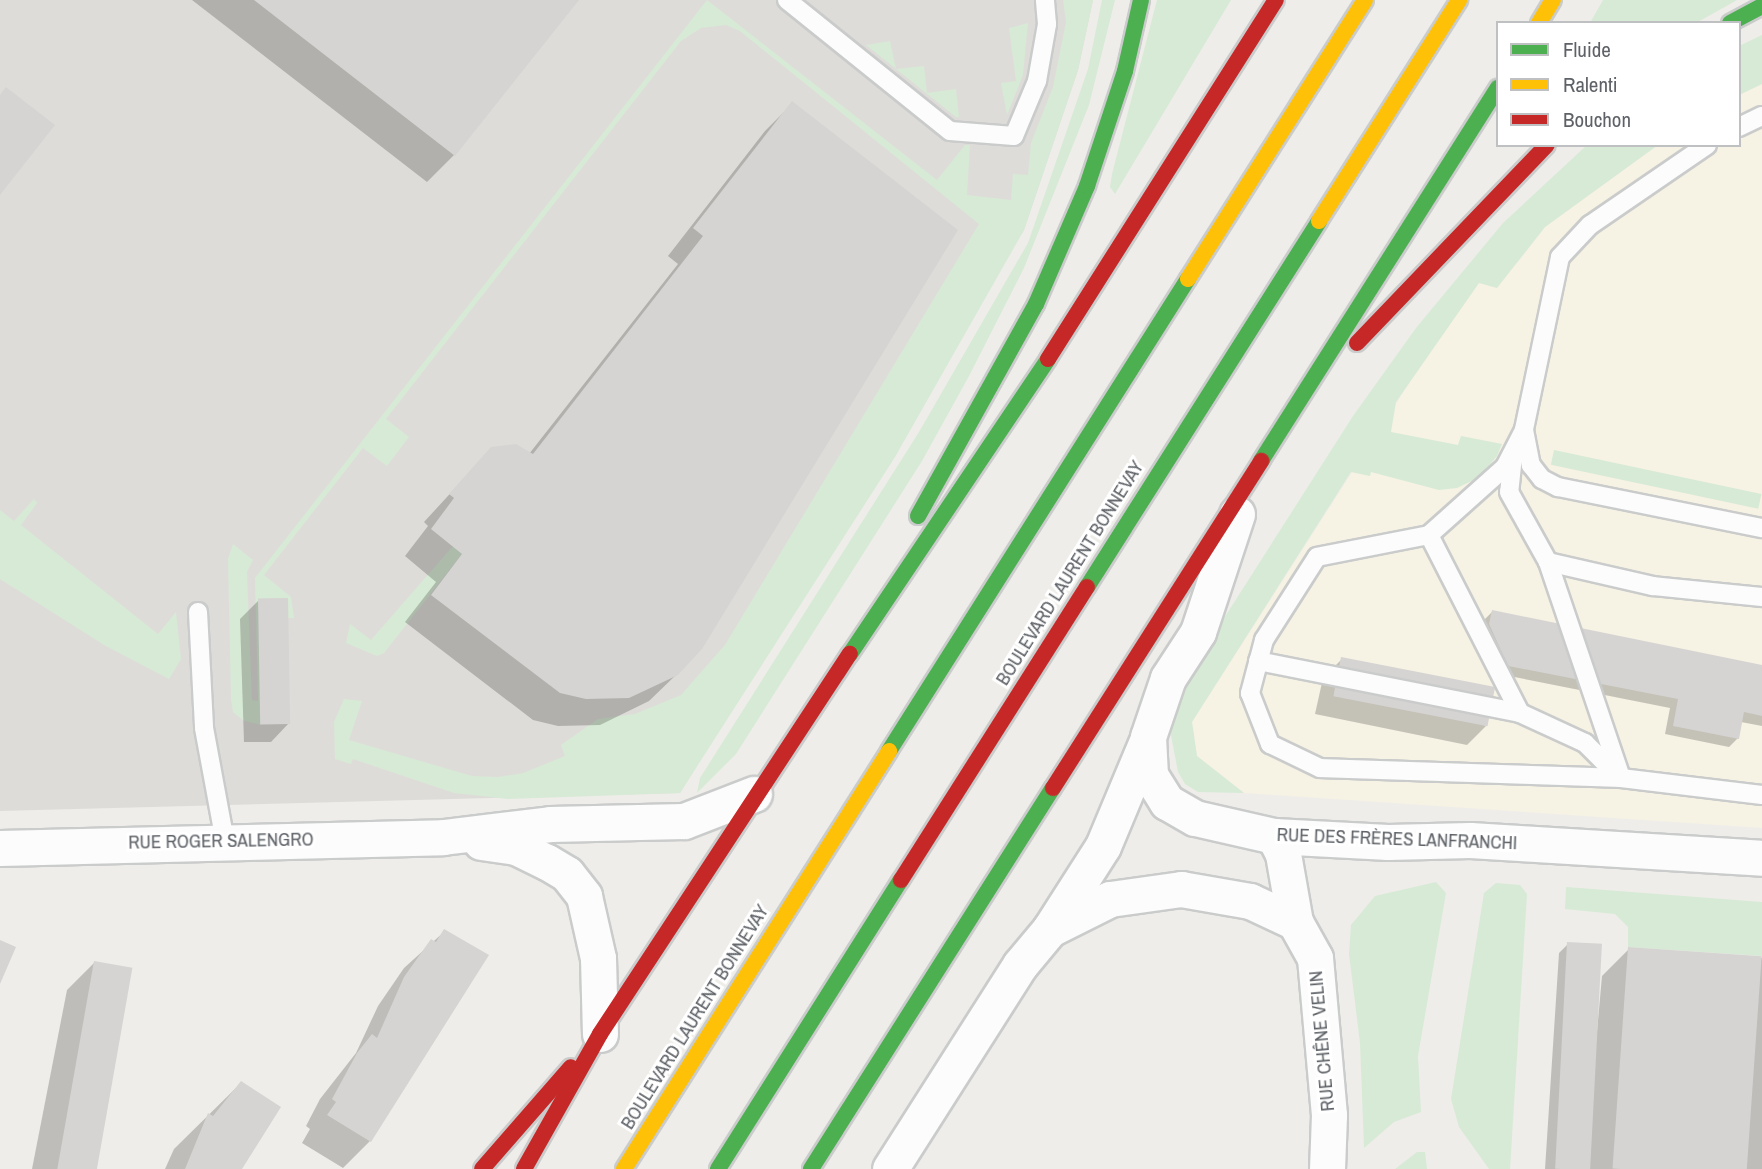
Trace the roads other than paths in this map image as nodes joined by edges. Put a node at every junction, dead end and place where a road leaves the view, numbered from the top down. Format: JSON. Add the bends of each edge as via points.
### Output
{"nodes":[{"id":1,"x":787,"y":0,"type":"edge"},
{"id":2,"x":1045,"y":0,"type":"edge"},
{"id":3,"x":1141,"y":0,"type":"edge"},
{"id":4,"x":1276,"y":0,"type":"edge"},
{"id":5,"x":1365,"y":0,"type":"edge"},
{"id":6,"x":1459,"y":0,"type":"edge"},
{"id":7,"x":1553,"y":0,"type":"edge"},
{"id":8,"x":1762,"y":6,"type":"edge"},
{"id":9,"x":1540,"y":21,"type":"edge"},
{"id":10,"x":1734,"y":21,"type":"edge"},
{"id":11,"x":1496,"y":91,"type":"edge"},
{"id":12,"x":1762,"y":116,"type":"edge"},
{"id":13,"x":1741,"y":126,"type":"edge"},
{"id":14,"x":1545,"y":147,"type":"edge"},
{"id":15,"x":1704,"y":147,"type":"edge"},
{"id":16,"x":1294,"y":410,"type":"junction"},
{"id":17,"x":1524,"y":430,"type":"junction"},
{"id":18,"x":1245,"y":487,"type":"junction"},
{"id":19,"x":1762,"y":528,"type":"edge"},
{"id":20,"x":1429,"y":535,"type":"junction"},
{"id":21,"x":1548,"y":562,"type":"junction"},
{"id":22,"x":1762,"y":597,"type":"edge"},
{"id":23,"x":198,"y":612,"type":"dead end"},
{"id":24,"x":1258,"y":661,"type":"junction"},
{"id":25,"x":836,"y":671,"type":"junction"},
{"id":26,"x":1520,"y":713,"type":"junction"},
{"id":27,"x":1148,"y":737,"type":"junction"},
{"id":28,"x":1620,"y":778,"type":"junction"},
{"id":29,"x":754,"y":794,"type":"junction"},
{"id":30,"x":1762,"y":795,"type":"edge"},
{"id":31,"x":1274,"y":836,"type":"junction"},
{"id":32,"x":443,"y":837,"type":"junction"},
{"id":33,"x":225,"y":841,"type":"junction"},
{"id":34,"x":0,"y":848,"type":"edge"},
{"id":35,"x":1762,"y":858,"type":"edge"},
{"id":36,"x":1295,"y":922,"type":"junction"},
{"id":37,"x":1050,"y":929,"type":"junction"},
{"id":38,"x":600,"y":1034,"type":"junction"},
{"id":39,"x":482,"y":1169,"type":"edge"},
{"id":40,"x":524,"y":1169,"type":"edge"},
{"id":41,"x":624,"y":1169,"type":"edge"},
{"id":42,"x":718,"y":1169,"type":"edge"},
{"id":43,"x":811,"y":1169,"type":"edge"},
{"id":44,"x":890,"y":1169,"type":"edge"},
{"id":45,"x":1327,"y":1169,"type":"edge"}],
"edges":[{"from":1,"to":2,"type":"lane","via":[[950,131],[1014,135],[1037,81],[1047,24]]},
{"from":3,"to":25,"type":"main road","via":[[1125,71],[1087,186],[1036,304]]},
{"from":4,"to":25,"type":"main road","via":[[994,444]]},
{"from":5,"to":41,"type":"main road","name":"BOULEVARD LAURENT BONNEVAY"},
{"from":6,"to":42,"type":"main road","name":"BOULEVARD LAURENT BONNEVAY"},
{"from":7,"to":9,"type":"main road"},
{"from":8,"to":10,"type":"main road"},
{"from":11,"to":16,"type":"main road"},
{"from":12,"to":13,"type":"lane"},
{"from":14,"to":16,"type":"main road"},
{"from":15,"to":17,"type":"lane","via":[[1590,225],[1560,257]]},
{"from":16,"to":18,"type":"main road"},
{"from":17,"to":19,"type":"lane","via":[[1531,465],[1542,479],[1558,487]]},
{"from":17,"to":20,"type":"lane","via":[[1504,467]]},
{"from":17,"to":21,"type":"lane","via":[[1509,464],[1509,492]]},
{"from":18,"to":27,"type":"street","name":"RUE DES FRÈRES LANFRANCHI","via":[[1198,632],[1168,678]]},
{"from":18,"to":43,"type":"main road"},
{"from":20,"to":24,"type":"lane","via":[[1317,557],[1264,640]]},
{"from":20,"to":26,"type":"lane"},
{"from":21,"to":22,"type":"lane","via":[[1653,586]]},
{"from":21,"to":28,"type":"lane"},
{"from":23,"to":33,"type":"lane","via":[[204,728]]},
{"from":24,"to":26,"type":"lane"},
{"from":24,"to":28,"type":"lane","via":[[1250,693],[1270,744],[1320,768]]},
{"from":25,"to":29,"type":"main road"},
{"from":26,"to":28,"type":"lane","via":[[1585,743]]},
{"from":27,"to":31,"type":"street","name":"RUE DES FRÈRES LANFRANCHI","via":[[1150,775],[1167,802],[1195,818]]},
{"from":27,"to":37,"type":"street","via":[[1103,846]]},
{"from":28,"to":30,"type":"lane"},
{"from":29,"to":32,"type":"street","name":"RUE ROGER SALENGRO","via":[[684,821],[550,824]]},
{"from":29,"to":38,"type":"main road"},
{"from":31,"to":35,"type":"street","name":"RUE DES FRÈRES LANFRANCHI","via":[[1388,842],[1469,840]]},
{"from":31,"to":36,"type":"street","name":"RUE CHÊNE VELIN","via":[[1283,854]]},
{"from":32,"to":33,"type":"street","name":"RUE ROGER SALENGRO"},
{"from":32,"to":38,"type":"street","name":"RUE ROGER SALENGRO","via":[[516,847],[567,874],[584,896],[592,919]]},
{"from":33,"to":34,"type":"street","name":"RUE ROGER SALENGRO"},
{"from":36,"to":37,"type":"street","via":[[1250,901],[1181,889],[1110,899]]},
{"from":36,"to":45,"type":"street","name":"RUE CHÊNE VELIN","via":[[1315,958],[1327,1074]]},
{"from":37,"to":44,"type":"street","via":[[1020,965]]},
{"from":38,"to":39,"type":"main road"},
{"from":38,"to":40,"type":"main road"}]}
